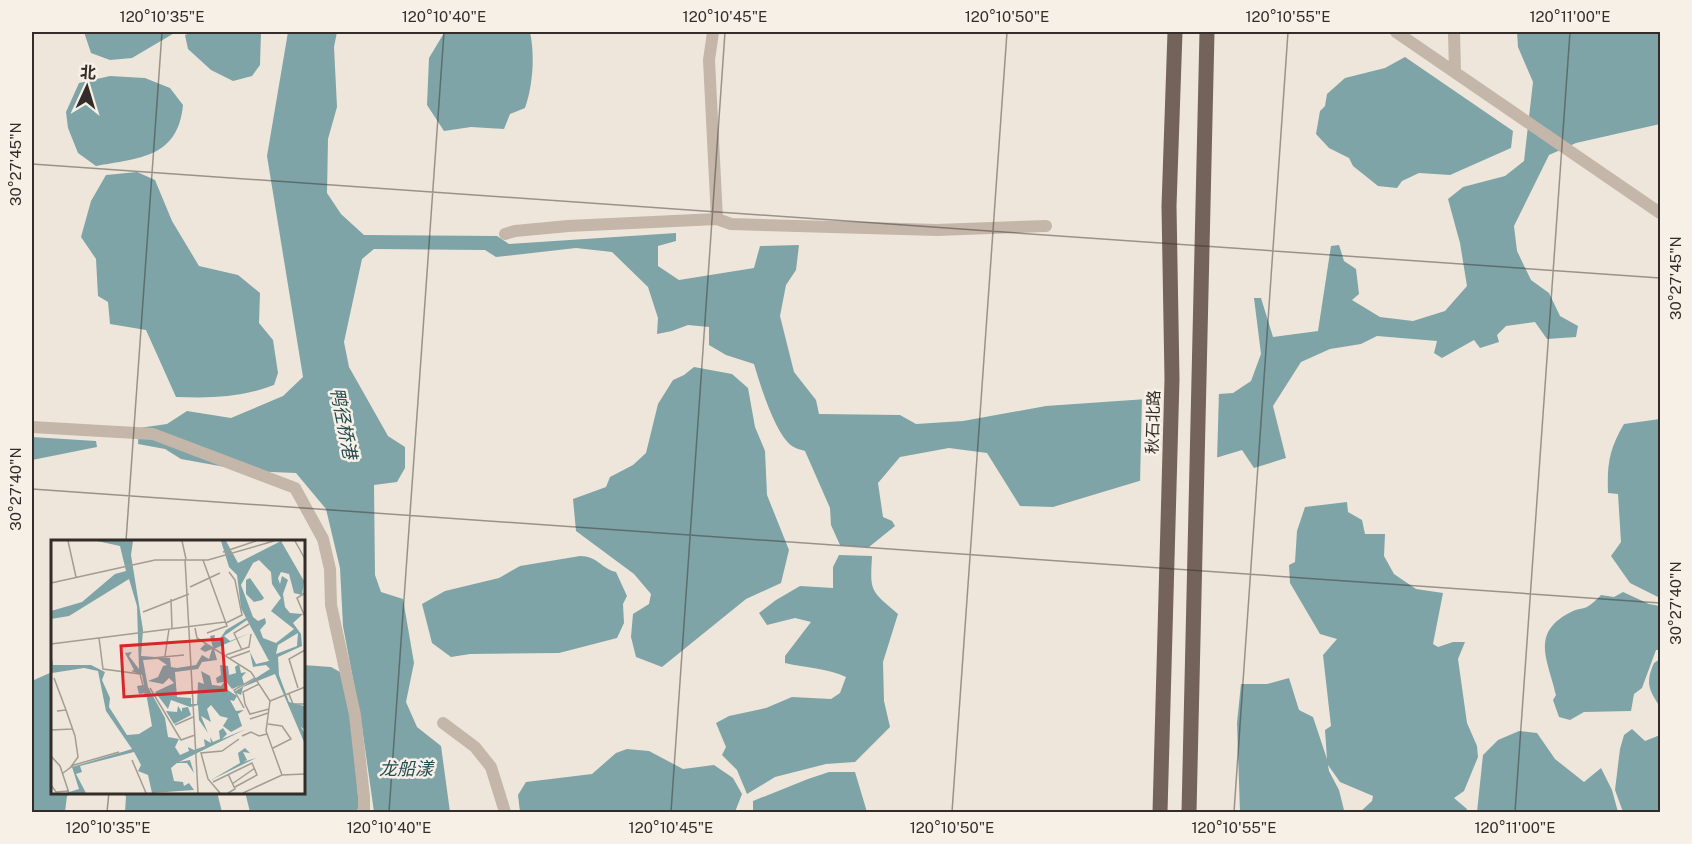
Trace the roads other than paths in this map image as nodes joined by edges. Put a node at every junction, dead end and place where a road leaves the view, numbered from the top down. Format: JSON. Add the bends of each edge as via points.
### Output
{"nodes":[{"id":1,"x":713,"y":32,"type":"edge"},
{"id":2,"x":1175,"y":32,"type":"edge"},
{"id":3,"x":1207,"y":32,"type":"edge"},
{"id":4,"x":1396,"y":32,"type":"edge"},
{"id":5,"x":1454,"y":32,"type":"edge"},
{"id":6,"x":1455,"y":72,"type":"junction"},
{"id":7,"x":1660,"y":213,"type":"edge"},
{"id":8,"x":717,"y":219,"type":"junction"},
{"id":9,"x":1046,"y":226,"type":"dead end"},
{"id":10,"x":505,"y":234,"type":"dead end"},
{"id":11,"x":32,"y":427,"type":"edge"},
{"id":12,"x":443,"y":723,"type":"dead end"},
{"id":13,"x":364,"y":813,"type":"edge"},
{"id":14,"x":505,"y":813,"type":"edge"},
{"id":15,"x":1160,"y":813,"type":"edge"},
{"id":16,"x":1189,"y":813,"type":"edge"}],
"edges":[{"from":1,"to":8,"type":"street","via":[[709,60]]},
{"from":2,"to":15,"type":"main road","name":"秋石北路","via":[[1169,206],[1172,379]]},
{"from":3,"to":16,"type":"main road"},
{"from":4,"to":6,"type":"street"},
{"from":5,"to":6,"type":"street"},
{"from":6,"to":7,"type":"street"},
{"from":8,"to":9,"type":"street","via":[[731,224],[937,230]]},
{"from":8,"to":10,"type":"street","via":[[568,226]]},
{"from":11,"to":13,"type":"street","via":[[153,435],[295,488],[323,539],[330,569],[331,605],[355,715]]},
{"from":12,"to":14,"type":"street","via":[[475,747],[490,767]]}]}
